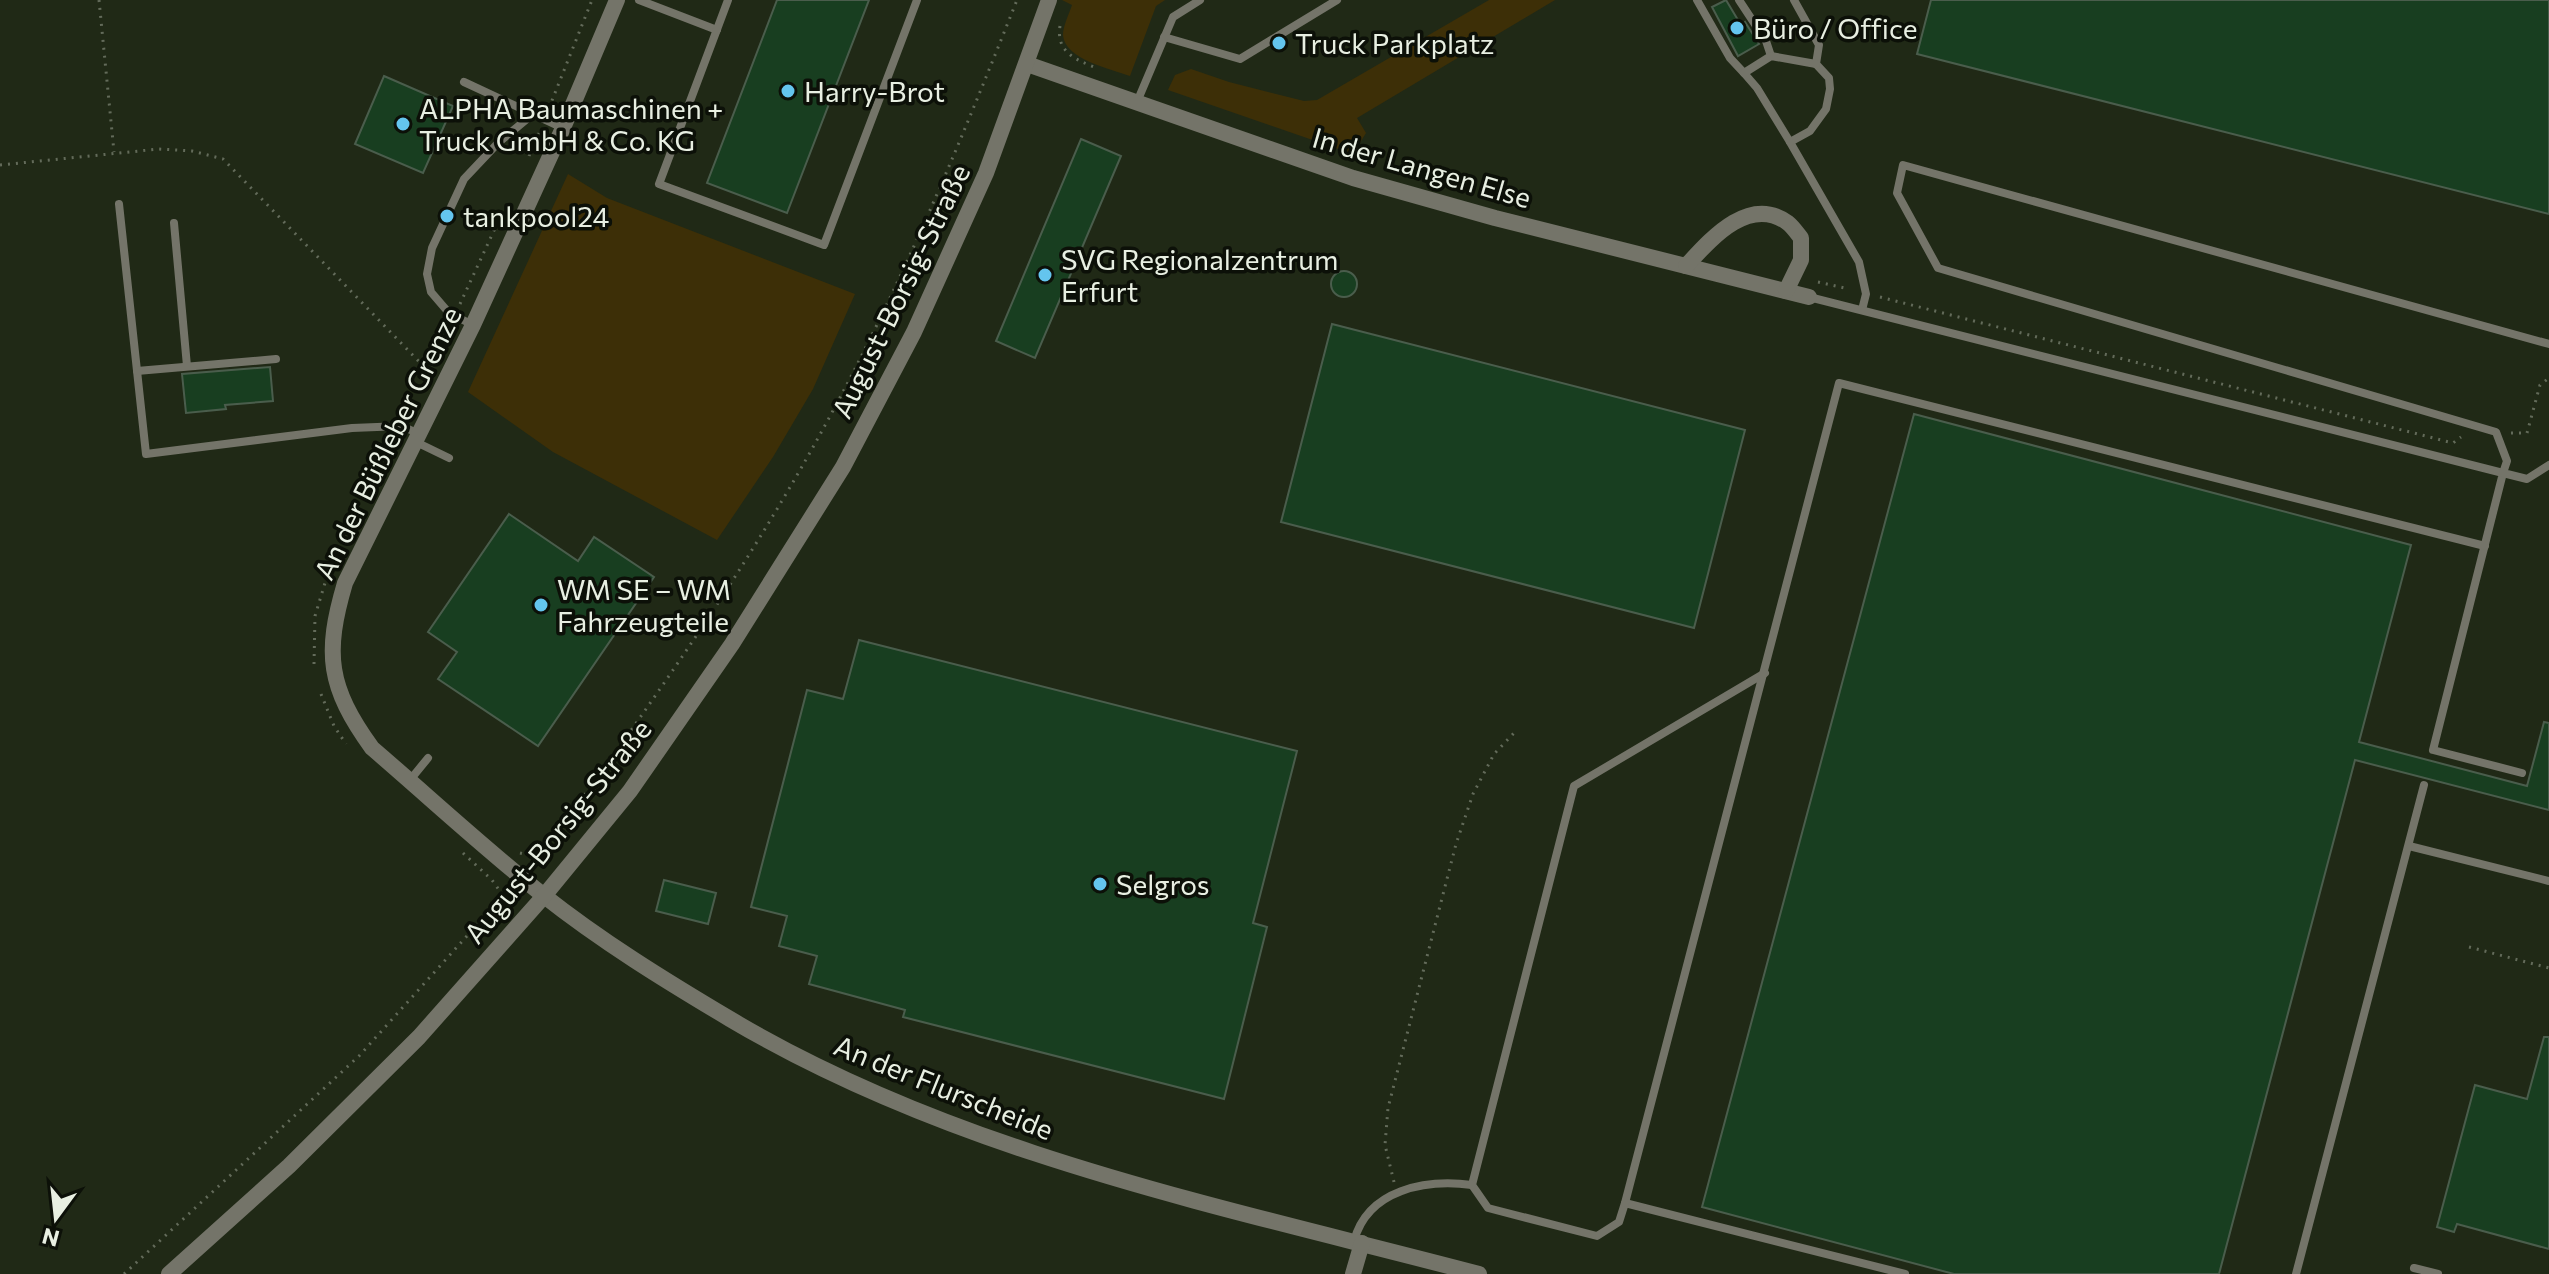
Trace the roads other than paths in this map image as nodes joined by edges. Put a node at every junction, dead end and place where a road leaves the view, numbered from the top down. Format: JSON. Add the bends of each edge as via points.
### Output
{"nodes":[{"id":1,"x":617,"y":0,"type":"edge"},
{"id":2,"x":639,"y":0,"type":"edge"},
{"id":3,"x":728,"y":0,"type":"edge"},
{"id":4,"x":917,"y":0,"type":"edge"},
{"id":5,"x":1049,"y":0,"type":"edge"},
{"id":6,"x":1200,"y":0,"type":"edge"},
{"id":7,"x":1337,"y":0,"type":"edge"},
{"id":8,"x":1697,"y":0,"type":"edge"},
{"id":9,"x":1739,"y":0,"type":"edge"},
{"id":10,"x":1794,"y":0,"type":"edge"},
{"id":11,"x":717,"y":30,"type":"junction"},
{"id":12,"x":1164,"y":37,"type":"junction"},
{"id":13,"x":1771,"y":56,"type":"junction"},
{"id":14,"x":1027,"y":64,"type":"junction"},
{"id":15,"x":1816,"y":64,"type":"junction"},
{"id":16,"x":1744,"y":73,"type":"junction"},
{"id":17,"x":464,"y":82,"type":"dead end"},
{"id":18,"x":1137,"y":102,"type":"junction"},
{"id":19,"x":533,"y":114,"type":"junction"},
{"id":20,"x":563,"y":128,"type":"junction"},
{"id":21,"x":1790,"y":142,"type":"junction"},
{"id":22,"x":119,"y":204,"type":"dead end"},
{"id":23,"x":174,"y":223,"type":"dead end"},
{"id":24,"x":1686,"y":266,"type":"junction"},
{"id":25,"x":1789,"y":284,"type":"junction"},
{"id":26,"x":1809,"y":297,"type":"joint"},
{"id":27,"x":1862,"y":310,"type":"junction"},
{"id":28,"x":473,"y":325,"type":"junction"},
{"id":29,"x":2549,"y":344,"type":"edge"},
{"id":30,"x":276,"y":359,"type":"dead end"},
{"id":31,"x":187,"y":366,"type":"junction"},
{"id":32,"x":137,"y":371,"type":"junction"},
{"id":33,"x":418,"y":438,"type":"junction"},
{"id":34,"x":449,"y":458,"type":"dead end"},
{"id":35,"x":2549,"y":465,"type":"edge"},
{"id":36,"x":2503,"y":473,"type":"junction"},
{"id":37,"x":2485,"y":546,"type":"junction"},
{"id":38,"x":1765,"y":673,"type":"junction"},
{"id":39,"x":428,"y":758,"type":"dead end"},
{"id":40,"x":2522,"y":773,"type":"dead end"},
{"id":41,"x":410,"y":780,"type":"junction"},
{"id":42,"x":2424,"y":785,"type":"dead end"},
{"id":43,"x":2409,"y":846,"type":"junction"},
{"id":44,"x":2549,"y":881,"type":"edge"},
{"id":45,"x":544,"y":896,"type":"junction"},
{"id":46,"x":1472,"y":1185,"type":"junction"},
{"id":47,"x":1625,"y":1203,"type":"junction"},
{"id":48,"x":1358,"y":1242,"type":"junction"},
{"id":49,"x":2414,"y":1268,"type":"dead end"},
{"id":50,"x":169,"y":1274,"type":"edge"},
{"id":51,"x":1353,"y":1274,"type":"edge"},
{"id":52,"x":1479,"y":1274,"type":"edge"},
{"id":53,"x":1905,"y":1274,"type":"edge"},
{"id":54,"x":2296,"y":1274,"type":"edge"},
{"id":55,"x":2438,"y":1274,"type":"edge"}],
"edges":[{"from":1,"to":20,"type":"street","name":"An der Büßleber Grenze"},
{"from":2,"to":11,"type":"lane"},
{"from":3,"to":11,"type":"lane"},
{"from":4,"to":11,"type":"lane","via":[[824,245],[659,184]]},
{"from":5,"to":14,"type":"street","name":"August-Borsig-Straße"},
{"from":6,"to":12,"type":"lane","via":[[1173,17]]},
{"from":7,"to":12,"type":"lane","via":[[1240,59]]},
{"from":8,"to":16,"type":"lane"},
{"from":9,"to":13,"type":"lane"},
{"from":10,"to":15,"type":"lane","via":[[1819,45]]},
{"from":12,"to":18,"type":"lane"},
{"from":13,"to":15,"type":"lane"},
{"from":13,"to":16,"type":"lane"},
{"from":14,"to":18,"type":"street","name":"In der Langen Else"},
{"from":14,"to":45,"type":"street","name":"August-Borsig-Straße","via":[[986,173],[914,332],[843,467],[732,644],[630,791]]},
{"from":15,"to":21,"type":"lane","via":[[1829,78],[1826,109],[1810,131]]},
{"from":16,"to":21,"type":"lane"},
{"from":17,"to":19,"type":"lane"},
{"from":18,"to":24,"type":"street","name":"In der Langen Else","via":[[1353,178]]},
{"from":19,"to":20,"type":"lane"},
{"from":19,"to":28,"type":"lane","via":[[464,179],[432,248],[427,274],[431,292],[449,313]]},
{"from":20,"to":28,"type":"street","name":"An der Büßleber Grenze"},
{"from":21,"to":27,"type":"lane","via":[[1859,262],[1866,294]]},
{"from":22,"to":32,"type":"lane"},
{"from":23,"to":31,"type":"lane"},
{"from":24,"to":25,"type":"street","name":"In der Langen Else"},
{"from":24,"to":25,"type":"street","via":[[1719,230],[1752,214],[1771,216],[1788,223],[1801,238],[1801,260]]},
{"from":25,"to":26,"type":"street","name":"In der Langen Else"},
{"from":26,"to":27,"type":"lane"},
{"from":27,"to":36,"type":"lane"},
{"from":28,"to":33,"type":"street","name":"An der Büßleber Grenze"},
{"from":29,"to":36,"type":"lane","via":[[1903,165],[1897,193],[1938,268],[2496,432],[2507,461]]},
{"from":30,"to":31,"type":"lane"},
{"from":31,"to":32,"type":"lane"},
{"from":32,"to":33,"type":"lane","via":[[146,454],[352,428],[402,426]]},
{"from":33,"to":34,"type":"lane"},
{"from":33,"to":41,"type":"street","name":"An der Büßleber Grenze","via":[[345,583],[332,646],[341,699],[355,724],[372,748]]},
{"from":35,"to":36,"type":"lane","via":[[2527,479]]},
{"from":36,"to":37,"type":"lane"},
{"from":37,"to":38,"type":"lane","via":[[1839,383]]},
{"from":37,"to":40,"type":"lane","via":[[2433,750]]},
{"from":38,"to":46,"type":"lane","via":[[1574,786]]},
{"from":38,"to":47,"type":"lane"},
{"from":39,"to":41,"type":"lane"},
{"from":41,"to":45,"type":"street","name":"An der Büßleber Grenze"},
{"from":42,"to":43,"type":"lane"},
{"from":43,"to":44,"type":"lane"},
{"from":43,"to":54,"type":"lane"},
{"from":45,"to":48,"type":"street","name":"An der Flurscheide","via":[[732,1021],[955,1126],[1088,1171]]},
{"from":45,"to":50,"type":"street","name":"August-Borsig-Straße","via":[[419,1037],[289,1166]]},
{"from":46,"to":47,"type":"lane","via":[[1488,1208],[1597,1236],[1619,1222]]},
{"from":46,"to":48,"type":"lane","via":[[1444,1181],[1397,1191],[1368,1216]]},
{"from":47,"to":53,"type":"lane"},
{"from":48,"to":51,"type":"street"},
{"from":48,"to":52,"type":"street","name":"An der Flurscheide"},
{"from":49,"to":55,"type":"lane"}]}
